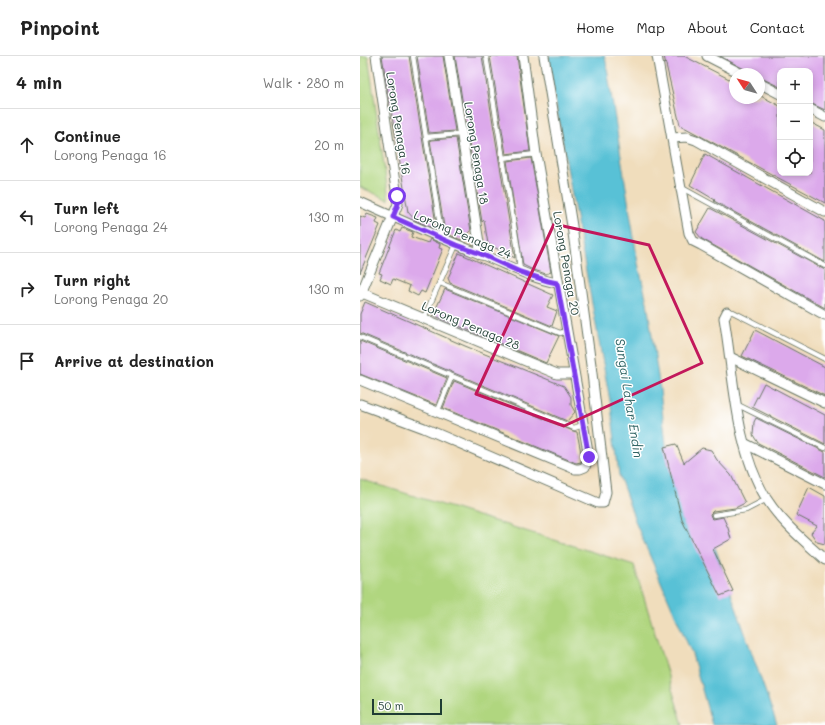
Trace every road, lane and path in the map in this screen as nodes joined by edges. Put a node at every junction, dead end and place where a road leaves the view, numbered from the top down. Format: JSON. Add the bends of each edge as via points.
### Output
{"nodes":[{"id":1,"x":376,"y":56,"type":"edge"},
{"id":2,"x":413,"y":56,"type":"edge"},
{"id":3,"x":449,"y":56,"type":"edge"},
{"id":4,"x":486,"y":56,"type":"edge"},
{"id":5,"x":522,"y":56,"type":"edge"},
{"id":6,"x":544,"y":56,"type":"edge"},
{"id":7,"x":657,"y":56,"type":"edge"},
{"id":8,"x":707,"y":56,"type":"edge"},
{"id":9,"x":730,"y":68,"type":"edge"},
{"id":10,"x":765,"y":86,"type":"edge"},
{"id":11,"x":777,"y":92,"type":"edge"},
{"id":12,"x":813,"y":111,"type":"edge"},
{"id":13,"x":825,"y":117,"type":"edge"},
{"id":14,"x":461,"y":134,"type":"junction"},
{"id":15,"x":426,"y":137,"type":"junction"},
{"id":16,"x":672,"y":138,"type":"junction"},
{"id":17,"x":536,"y":154,"type":"junction"},
{"id":18,"x":502,"y":158,"type":"junction"},
{"id":19,"x":680,"y":187,"type":"junction"},
{"id":20,"x":360,"y":202,"type":"edge"},
{"id":21,"x":825,"y":212,"type":"edge"},
{"id":22,"x":393,"y":217,"type":"junction"},
{"id":23,"x":442,"y":238,"type":"junction"},
{"id":24,"x":456,"y":245,"type":"junction"},
{"id":25,"x":481,"y":254,"type":"junction"},
{"id":26,"x":825,"y":266,"type":"edge"},
{"id":27,"x":520,"y":272,"type":"junction"},
{"id":28,"x":440,"y":283,"type":"junction"},
{"id":29,"x":557,"y":283,"type":"junction"},
{"id":30,"x":361,"y":294,"type":"edge"},
{"id":31,"x":727,"y":312,"type":"joint"},
{"id":32,"x":825,"y":315,"type":"edge"},
{"id":33,"x":424,"y":318,"type":"junction"},
{"id":34,"x":567,"y":331,"type":"junction"},
{"id":35,"x":360,"y":337,"type":"edge"},
{"id":36,"x":730,"y":357,"type":"junction"},
{"id":37,"x":825,"y":359,"type":"edge"},
{"id":38,"x":574,"y":374,"type":"junction"},
{"id":39,"x":452,"y":376,"type":"junction"},
{"id":40,"x":360,"y":380,"type":"edge"},
{"id":41,"x":825,"y":403,"type":"edge"},
{"id":42,"x":360,"y":404,"type":"edge"},
{"id":43,"x":736,"y":404,"type":"junction"},
{"id":44,"x":437,"y":413,"type":"junction"},
{"id":45,"x":583,"y":424,"type":"junction"},
{"id":46,"x":744,"y":443,"type":"junction"},
{"id":47,"x":825,"y":448,"type":"edge"},
{"id":48,"x":825,"y":484,"type":"edge"},
{"id":49,"x":767,"y":499,"type":"junction"},
{"id":50,"x":714,"y":515,"type":"dead end"},
{"id":51,"x":825,"y":560,"type":"edge"}],
"edges":[{"from":1,"to":22,"type":"street","name":"Lorong Penaga 16","via":[[398,204]]},
{"from":2,"to":15,"type":"lane"},
{"from":3,"to":14,"type":"street","name":"Lorong Penaga 18"},
{"from":4,"to":18,"type":"lane"},
{"from":5,"to":17,"type":"street","name":"Lorong Penaga 20"},
{"from":6,"to":42,"type":"street","via":[[572,226],[591,365],[606,492],[603,503]]},
{"from":7,"to":16,"type":"street"},
{"from":8,"to":9,"type":"street"},
{"from":10,"to":11,"type":"street"},
{"from":12,"to":13,"type":"street"},
{"from":14,"to":15,"type":"lane"},
{"from":14,"to":25,"type":"street","name":"Lorong Penaga 18"},
{"from":15,"to":23,"type":"lane"},
{"from":16,"to":19,"type":"street"},
{"from":16,"to":21,"type":"street","via":[[687,137],[696,140]]},
{"from":17,"to":18,"type":"lane"},
{"from":17,"to":29,"type":"street","name":"Lorong Penaga 20"},
{"from":18,"to":27,"type":"lane"},
{"from":19,"to":26,"type":"lane"},
{"from":19,"to":32,"type":"street","via":[[689,233],[693,241]]},
{"from":20,"to":22,"type":"street","name":"Lorong Penaga 24"},
{"from":22,"to":23,"type":"street","name":"Lorong Penaga 24"},
{"from":22,"to":30,"type":"street","name":"Lorong Penaga 16"},
{"from":23,"to":24,"type":"street","name":"Lorong Penaga 24"},
{"from":24,"to":25,"type":"street","name":"Lorong Penaga 24"},
{"from":24,"to":28,"type":"lane"},
{"from":25,"to":27,"type":"street","name":"Lorong Penaga 24"},
{"from":27,"to":29,"type":"street","name":"Lorong Penaga 24"},
{"from":28,"to":33,"type":"lane"},
{"from":28,"to":34,"type":"lane","via":[[560,333]]},
{"from":29,"to":34,"type":"street","name":"Lorong Penaga 20"},
{"from":30,"to":33,"type":"street","name":"Lorong Penaga 28"},
{"from":31,"to":36,"type":"street","via":[[724,318]]},
{"from":31,"to":37,"type":"lane","via":[[733,312]]},
{"from":33,"to":38,"type":"street","name":"Lorong Penaga 28","via":[[557,374]]},
{"from":34,"to":38,"type":"street","name":"Lorong Penaga 20"},
{"from":35,"to":39,"type":"lane"},
{"from":36,"to":41,"type":"street"},
{"from":36,"to":43,"type":"street"},
{"from":38,"to":45,"type":"street","name":"Lorong Penaga 20"},
{"from":39,"to":44,"type":"lane"},
{"from":39,"to":45,"type":"lane","via":[[574,428]]},
{"from":40,"to":44,"type":"street"},
{"from":43,"to":46,"type":"street"},
{"from":43,"to":47,"type":"lane"},
{"from":44,"to":45,"type":"street","name":"Lorong Penaga 20","via":[[575,469],[585,467],[589,457]]},
{"from":46,"to":48,"type":"street"},
{"from":46,"to":49,"type":"street","via":[[754,474]]},
{"from":49,"to":50,"type":"lane","via":[[746,510]]},
{"from":49,"to":51,"type":"street","via":[[794,532]]}]}
